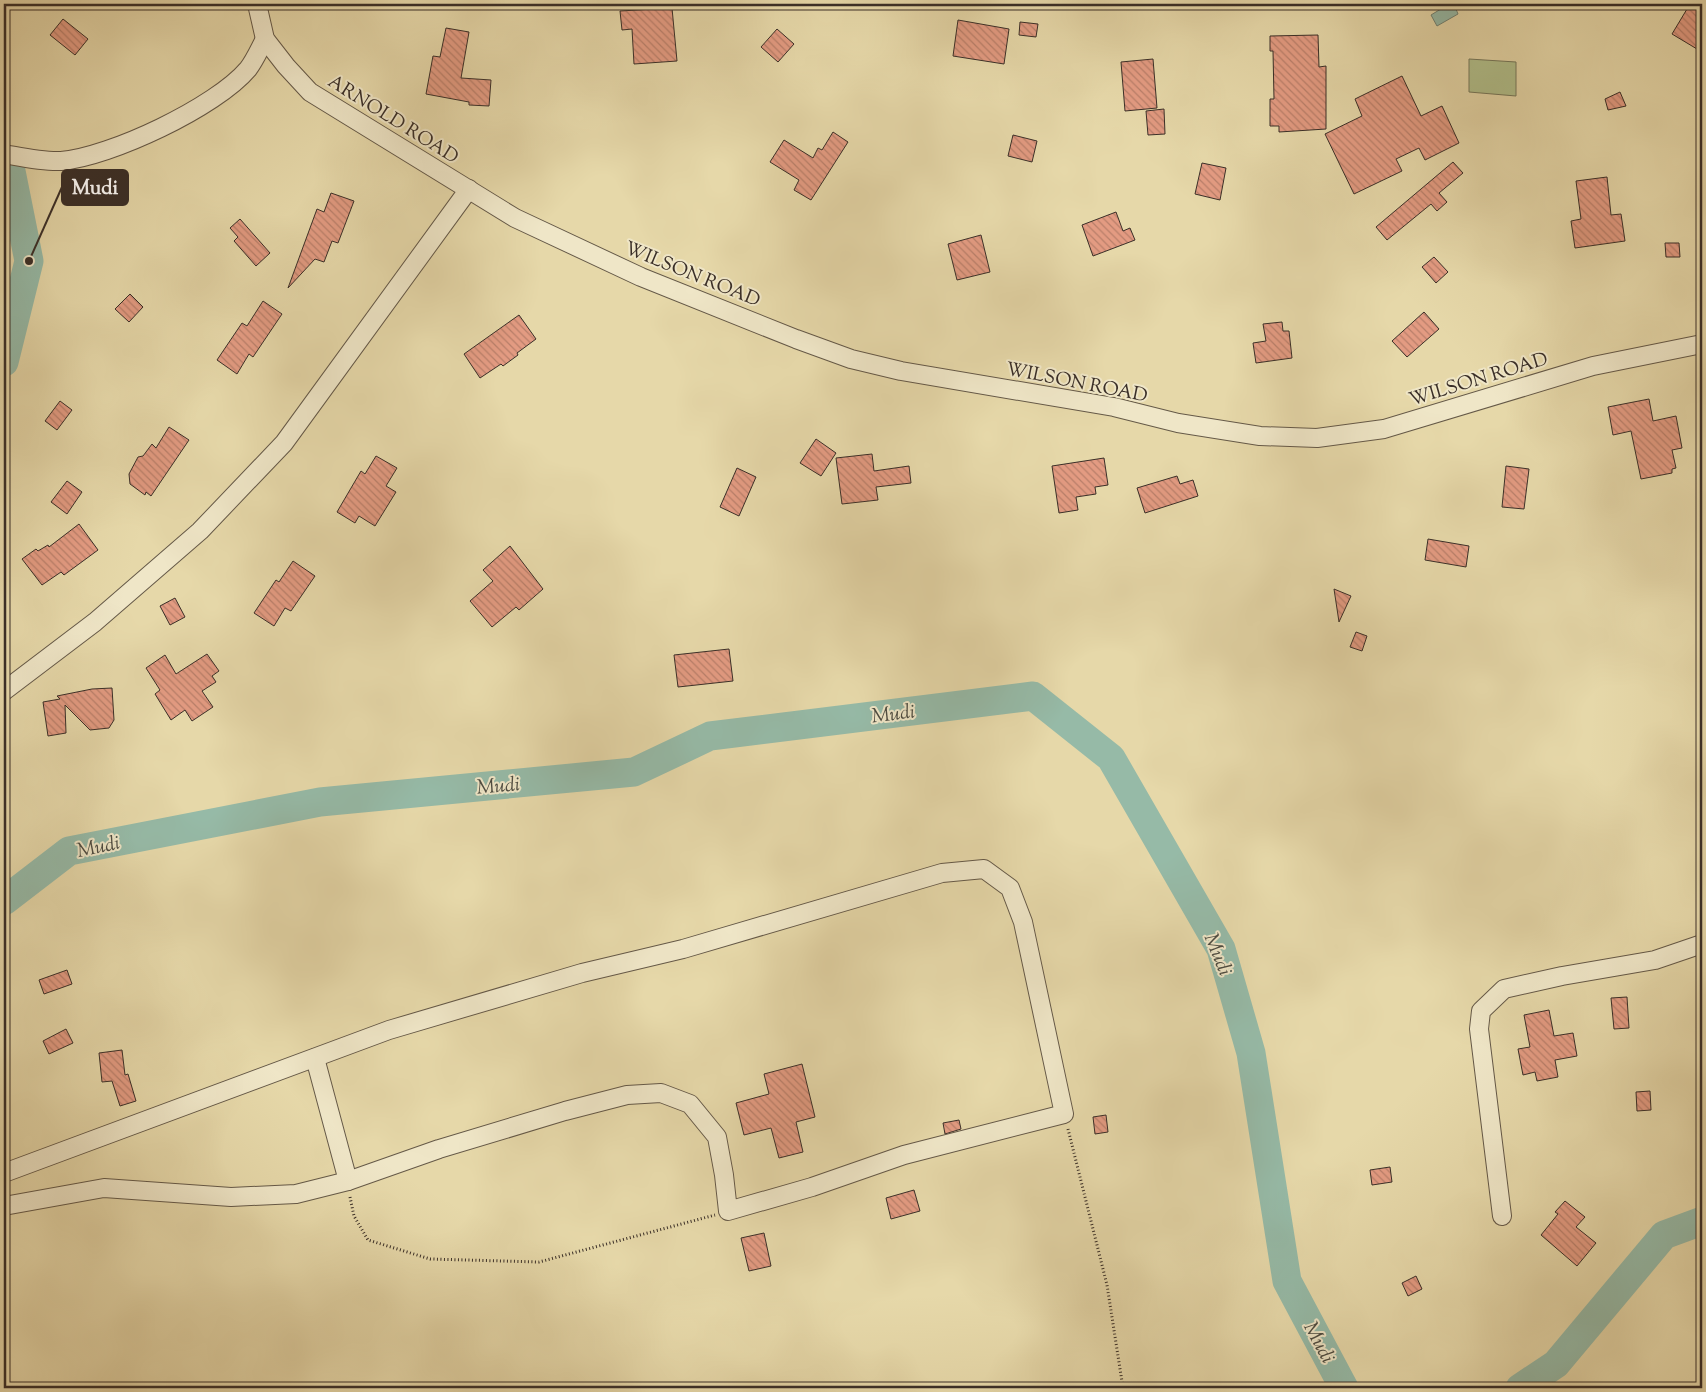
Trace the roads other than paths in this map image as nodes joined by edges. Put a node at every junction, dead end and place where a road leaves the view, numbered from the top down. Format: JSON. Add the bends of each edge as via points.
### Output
{"nodes":[{"id":1,"x":257,"y":4,"type":"edge"},
{"id":2,"x":265,"y":39,"type":"junction"},
{"id":3,"x":4,"y":154,"type":"edge"},
{"id":4,"x":469,"y":189,"type":"junction"},
{"id":5,"x":1702,"y":344,"type":"edge"},
{"id":6,"x":4,"y":691,"type":"edge"},
{"id":7,"x":1702,"y":944,"type":"edge"},
{"id":8,"x":315,"y":1058,"type":"junction"},
{"id":9,"x":4,"y":1173,"type":"edge"},
{"id":10,"x":348,"y":1181,"type":"junction"},
{"id":11,"x":4,"y":1206,"type":"edge"},
{"id":12,"x":1502,"y":1216,"type":"dead end"}],
"edges":[{"from":1,"to":2,"type":"street","name":"ARNOLD ROAD"},
{"from":2,"to":3,"type":"street","via":[[248,68],[223,91],[140,138],[100,154],[60,161]]},
{"from":2,"to":4,"type":"street","name":"ARNOLD ROAD","via":[[310,92]]},
{"from":4,"to":5,"type":"street","name":"WILSON ROAD","via":[[515,218],[640,277],[852,359],[901,371],[1114,407],[1178,423],[1260,436],[1317,438],[1384,428],[1593,366]]},
{"from":4,"to":6,"type":"street","via":[[284,444],[200,531],[96,622]]},
{"from":7,"to":12,"type":"street","via":[[1655,960],[1504,989],[1481,1011],[1479,1029]]},
{"from":8,"to":9,"type":"street"},
{"from":8,"to":10,"type":"street"},
{"from":8,"to":10,"type":"street","via":[[389,1030],[582,973],[683,949],[942,873],[984,869],[1010,888],[1023,922],[1064,1114],[904,1155],[812,1187],[728,1211],[717,1137],[690,1104],[661,1093],[627,1094],[565,1111],[439,1149]]},
{"from":10,"to":11,"type":"street","via":[[296,1194],[232,1198],[104,1188]]}]}
